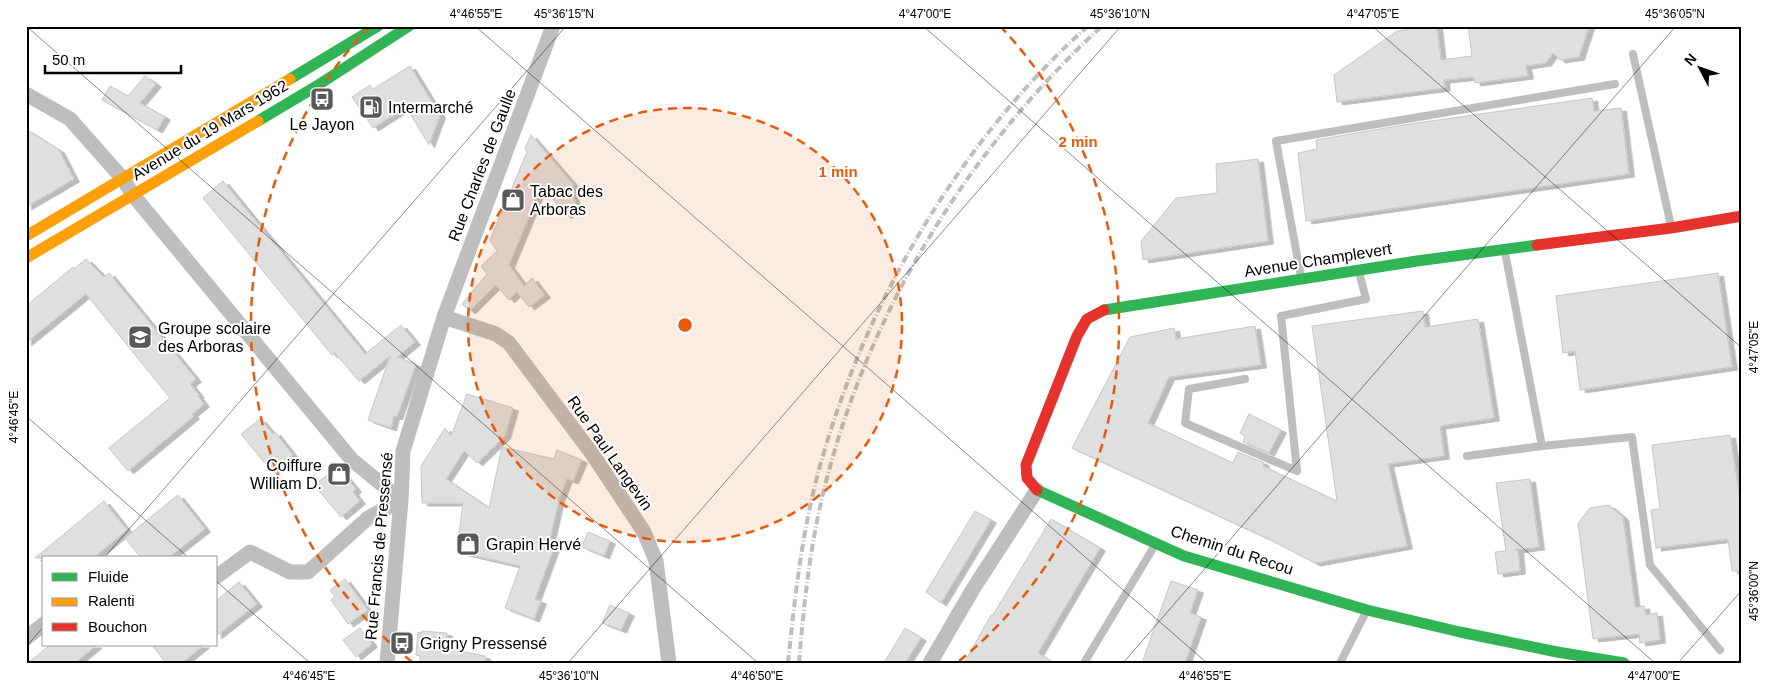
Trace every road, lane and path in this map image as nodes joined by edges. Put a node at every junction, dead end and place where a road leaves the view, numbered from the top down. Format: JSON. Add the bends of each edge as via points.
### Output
{"nodes":[{"id":1,"x":378,"y":26,"type":"edge"},
{"id":2,"x":409,"y":26,"type":"edge"},
{"id":3,"x":553,"y":26,"type":"edge"},
{"id":4,"x":1633,"y":54,"type":"dead end"},
{"id":5,"x":1615,"y":84,"type":"dead end"},
{"id":6,"x":26,"y":94,"type":"edge"},
{"id":7,"x":123,"y":179,"type":"junction"},
{"id":8,"x":133,"y":195,"type":"junction"},
{"id":9,"x":1742,"y":216,"type":"edge"},
{"id":10,"x":1671,"y":228,"type":"junction"},
{"id":11,"x":26,"y":236,"type":"edge"},
{"id":12,"x":1505,"y":250,"type":"junction"},
{"id":13,"x":26,"y":258,"type":"edge"},
{"id":14,"x":1359,"y":270,"type":"junction"},
{"id":15,"x":1301,"y":279,"type":"junction"},
{"id":16,"x":444,"y":317,"type":"junction"},
{"id":17,"x":1245,"y":380,"type":"dead end"},
{"id":18,"x":1542,"y":446,"type":"junction"},
{"id":19,"x":1466,"y":456,"type":"dead end"},
{"id":20,"x":1037,"y":490,"type":"junction"},
{"id":21,"x":401,"y":500,"type":"junction"},
{"id":22,"x":1156,"y":543,"type":"junction"},
{"id":23,"x":218,"y":576,"type":"edge"},
{"id":24,"x":1367,"y":610,"type":"junction"},
{"id":25,"x":42,"y":626,"type":"edge"},
{"id":26,"x":26,"y":638,"type":"edge"},
{"id":27,"x":1720,"y":650,"type":"dead end"},
{"id":28,"x":1556,"y":657,"type":"edge"},
{"id":29,"x":387,"y":663,"type":"edge"},
{"id":30,"x":669,"y":663,"type":"edge"},
{"id":31,"x":930,"y":663,"type":"edge"},
{"id":32,"x":1084,"y":663,"type":"edge"},
{"id":33,"x":1340,"y":663,"type":"edge"},
{"id":34,"x":1624,"y":663,"type":"edge"}],
"edges":[{"from":1,"to":7,"type":"street","name":"Avenue du 19 Mars 1962"},
{"from":2,"to":8,"type":"street","name":"Avenue du 19 Mars 1962"},
{"from":3,"to":16,"type":"street","name":"Rue Charles de Gaulle"},
{"from":4,"to":10,"type":"lane"},
{"from":5,"to":15,"type":"lane","via":[[1276,141]]},
{"from":6,"to":7,"type":"street","via":[[70,119]]},
{"from":7,"to":8,"type":"street"},
{"from":7,"to":11,"type":"street","name":"Avenue du 19 Mars 1962"},
{"from":8,"to":13,"type":"street","name":"Avenue du 19 Mars 1962"},
{"from":8,"to":21,"type":"street","via":[[352,460]]},
{"from":9,"to":10,"type":"street","name":"Avenue Champlevert"},
{"from":10,"to":12,"type":"street","name":"Avenue Champlevert"},
{"from":12,"to":14,"type":"street","name":"Avenue Champlevert"},
{"from":12,"to":18,"type":"lane"},
{"from":14,"to":15,"type":"street","name":"Avenue Champlevert"},
{"from":14,"to":17,"type":"lane","via":[[1366,299],[1281,316],[1297,471],[1185,423],[1189,389]]},
{"from":15,"to":20,"type":"street","name":"Avenue Champlevert","via":[[1105,308],[1087,319],[1077,336],[1026,465],[1027,478]]},
{"from":16,"to":21,"type":"street","name":"Rue Francis de Pressensé","via":[[403,451]]},
{"from":16,"to":30,"type":"street","name":"Rue Paul Langevin","via":[[496,334],[509,343],[625,502],[644,532],[656,561]]},
{"from":18,"to":19,"type":"lane"},
{"from":18,"to":27,"type":"lane","via":[[1632,437],[1650,565]]},
{"from":20,"to":22,"type":"street","name":"Chemin du Recou"},
{"from":20,"to":31,"type":"street"},
{"from":21,"to":23,"type":"street","via":[[368,518],[308,572],[290,572],[250,552]]},
{"from":21,"to":29,"type":"street","name":"Rue Francis de Pressensé"},
{"from":22,"to":24,"type":"street","name":"Chemin du Recou","via":[[1184,556]]},
{"from":22,"to":32,"type":"lane"},
{"from":24,"to":28,"type":"street","name":"Chemin du Recou"},
{"from":24,"to":33,"type":"lane"},
{"from":25,"to":26,"type":"street"},
{"from":28,"to":34,"type":"street","name":"Chemin du Recou"}]}
